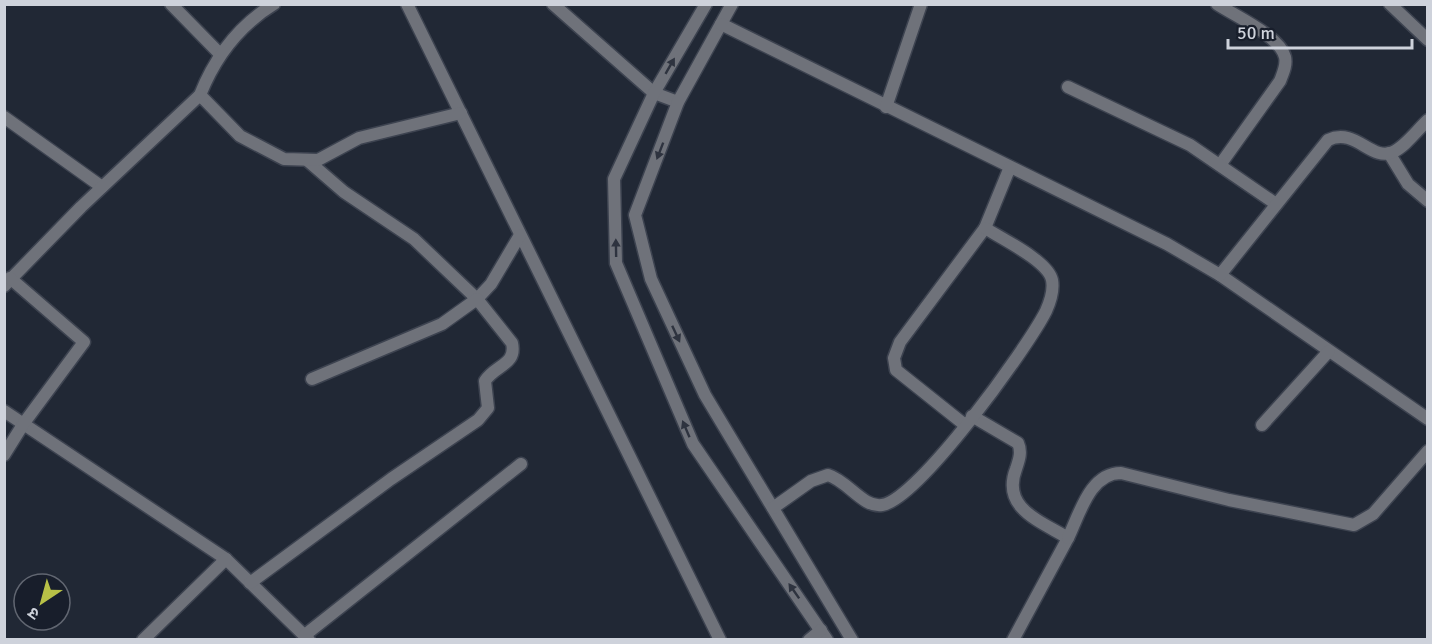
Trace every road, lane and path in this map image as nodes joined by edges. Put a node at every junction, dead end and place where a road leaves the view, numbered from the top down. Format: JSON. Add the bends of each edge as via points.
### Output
{"nodes":[{"id":1,"x":171,"y":4,"type":"edge"},
{"id":2,"x":274,"y":4,"type":"edge"},
{"id":3,"x":407,"y":4,"type":"edge"},
{"id":4,"x":553,"y":4,"type":"edge"},
{"id":5,"x":705,"y":4,"type":"edge"},
{"id":6,"x":732,"y":4,"type":"edge"},
{"id":7,"x":921,"y":4,"type":"edge"},
{"id":8,"x":1217,"y":4,"type":"edge"},
{"id":9,"x":1390,"y":4,"type":"edge"},
{"id":10,"x":721,"y":24,"type":"junction"},
{"id":11,"x":1428,"y":40,"type":"edge"},
{"id":12,"x":220,"y":54,"type":"junction"},
{"id":13,"x":1068,"y":87,"type":"dead end"},
{"id":14,"x":654,"y":93,"type":"junction"},
{"id":15,"x":200,"y":95,"type":"junction"},
{"id":16,"x":678,"y":102,"type":"junction"},
{"id":17,"x":886,"y":107,"type":"junction"},
{"id":18,"x":461,"y":112,"type":"junction"},
{"id":19,"x":4,"y":117,"type":"edge"},
{"id":20,"x":1428,"y":120,"type":"edge"},
{"id":21,"x":1389,"y":153,"type":"junction"},
{"id":22,"x":307,"y":160,"type":"junction"},
{"id":23,"x":1220,"y":165,"type":"junction"},
{"id":24,"x":1010,"y":167,"type":"junction"},
{"id":25,"x":102,"y":187,"type":"junction"},
{"id":26,"x":1428,"y":201,"type":"edge"},
{"id":27,"x":1276,"y":204,"type":"junction"},
{"id":28,"x":985,"y":228,"type":"junction"},
{"id":29,"x":520,"y":235,"type":"junction"},
{"id":30,"x":1220,"y":275,"type":"junction"},
{"id":31,"x":7,"y":282,"type":"edge"},
{"id":32,"x":477,"y":299,"type":"junction"},
{"id":33,"x":1329,"y":351,"type":"junction"},
{"id":34,"x":312,"y":379,"type":"dead end"},
{"id":35,"x":4,"y":411,"type":"edge"},
{"id":36,"x":1428,"y":419,"type":"edge"},
{"id":37,"x":969,"y":421,"type":"junction"},
{"id":38,"x":24,"y":423,"type":"junction"},
{"id":39,"x":1262,"y":425,"type":"dead end"},
{"id":40,"x":1428,"y":451,"type":"edge"},
{"id":41,"x":4,"y":455,"type":"edge"},
{"id":42,"x":520,"y":464,"type":"dead end"},
{"id":43,"x":773,"y":508,"type":"junction"},
{"id":44,"x":1068,"y":538,"type":"junction"},
{"id":45,"x":226,"y":559,"type":"junction"},
{"id":46,"x":250,"y":583,"type":"junction"},
{"id":47,"x":824,"y":635,"type":"edge"},
{"id":48,"x":307,"y":637,"type":"edge"},
{"id":49,"x":142,"y":639,"type":"edge"},
{"id":50,"x":720,"y":639,"type":"edge"},
{"id":51,"x":809,"y":639,"type":"edge"},
{"id":52,"x":852,"y":639,"type":"edge"},
{"id":53,"x":1013,"y":639,"type":"edge"}],
"edges":[{"from":1,"to":12,"type":"street"},
{"from":2,"to":12,"type":"street","via":[[238,33]]},
{"from":3,"to":18,"type":"street"},
{"from":4,"to":14,"type":"street"},
{"from":14,"to":5,"type":"street","one_way":true},
{"from":6,"to":10,"type":"street"},
{"from":7,"to":17,"type":"street"},
{"from":8,"to":23,"type":"street","via":[[1271,37],[1285,58],[1280,81]]},
{"from":9,"to":11,"type":"street"},
{"from":10,"to":16,"type":"street"},
{"from":10,"to":17,"type":"street"},
{"from":12,"to":15,"type":"street"},
{"from":13,"to":23,"type":"street","via":[[1145,121]]},
{"from":14,"to":16,"type":"street"},
{"from":47,"to":14,"type":"street","one_way":true,"via":[[693,444],[616,263],[614,179]]},
{"from":15,"to":22,"type":"street","via":[[240,136],[284,159]]},
{"from":15,"to":25,"type":"street"},
{"from":16,"to":43,"type":"street","one_way":true,"via":[[635,215],[651,279],[705,395]]},
{"from":17,"to":24,"type":"street"},
{"from":18,"to":22,"type":"street","via":[[359,138],[318,160]]},
{"from":18,"to":29,"type":"street"},
{"from":19,"to":25,"type":"street"},
{"from":20,"to":21,"type":"street","via":[[1401,147]]},
{"from":21,"to":26,"type":"street","via":[[1408,184]]},
{"from":21,"to":27,"type":"street","via":[[1337,136],[1321,146]]},
{"from":22,"to":32,"type":"street","via":[[345,192],[414,239]]},
{"from":23,"to":27,"type":"street"},
{"from":24,"to":28,"type":"street"},
{"from":24,"to":30,"type":"street","via":[[1167,244]]},
{"from":25,"to":31,"type":"street"},
{"from":27,"to":30,"type":"street"},
{"from":28,"to":37,"type":"street","via":[[1039,262],[1050,273],[1052,282],[1047,309],[1039,323]]},
{"from":28,"to":37,"type":"street","via":[[900,342],[894,358],[896,370]]},
{"from":29,"to":32,"type":"street","via":[[491,284]]},
{"from":29,"to":50,"type":"street"},
{"from":30,"to":33,"type":"street"},
{"from":31,"to":38,"type":"street","via":[[84,342]]},
{"from":32,"to":34,"type":"street","via":[[442,324]]},
{"from":32,"to":46,"type":"street","via":[[512,343],[514,352],[511,360],[485,381],[489,403],[485,413]]},
{"from":33,"to":36,"type":"street"},
{"from":33,"to":39,"type":"street"},
{"from":35,"to":38,"type":"street"},
{"from":37,"to":43,"type":"street","via":[[916,482],[894,501],[872,504],[845,482],[828,475],[812,481]]},
{"from":37,"to":44,"type":"street","via":[[1018,443],[1020,455],[1012,493],[1020,509]]},
{"from":38,"to":41,"type":"street"},
{"from":38,"to":45,"type":"street"},
{"from":40,"to":44,"type":"street","via":[[1373,514],[1354,525],[1110,473],[1094,486]]},
{"from":42,"to":48,"type":"street"},
{"from":43,"to":52,"type":"street"},
{"from":44,"to":53,"type":"street"},
{"from":45,"to":46,"type":"street"},
{"from":45,"to":49,"type":"street"},
{"from":46,"to":48,"type":"street"},
{"from":47,"to":51,"type":"street"}]}
